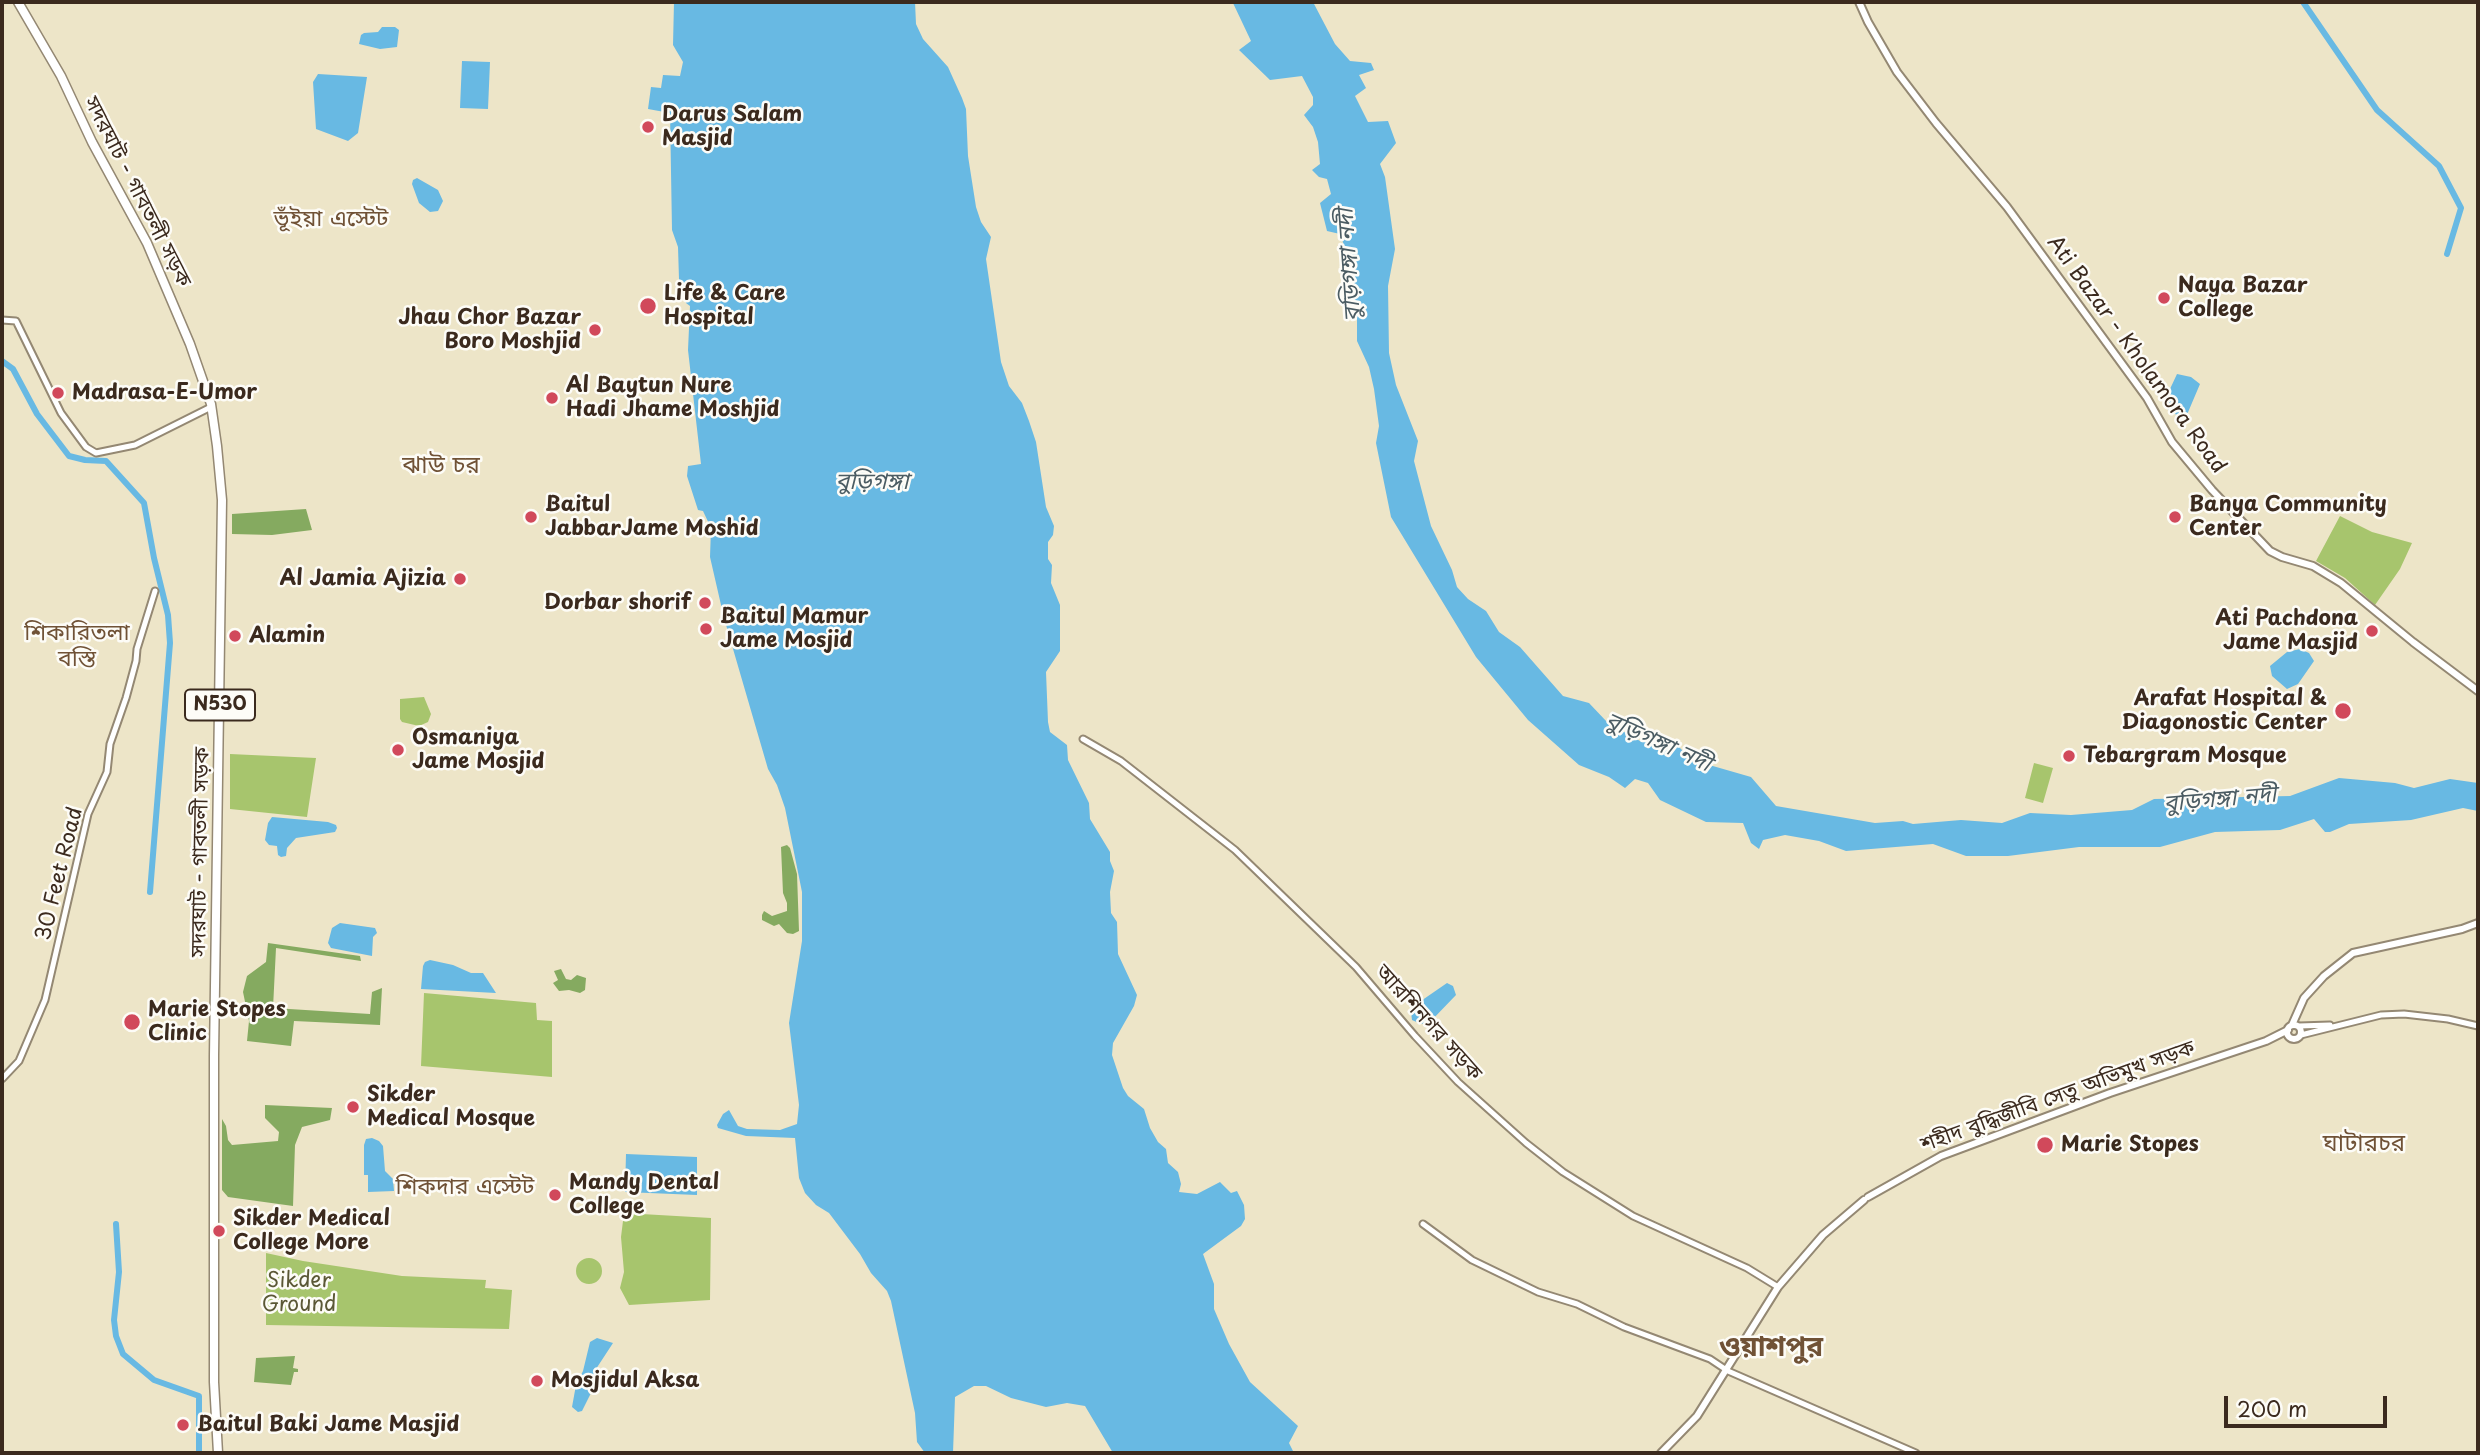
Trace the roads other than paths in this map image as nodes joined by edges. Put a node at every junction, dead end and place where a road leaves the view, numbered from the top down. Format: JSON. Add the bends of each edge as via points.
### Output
{"nodes":[{"id":1,"x":18,"y":2,"type":"edge"},
{"id":2,"x":1859,"y":2,"type":"edge"},
{"id":3,"x":2,"y":320,"type":"edge"},
{"id":4,"x":211,"y":407,"type":"junction"},
{"id":5,"x":155,"y":591,"type":"dead end"},
{"id":6,"x":2478,"y":691,"type":"edge"},
{"id":7,"x":1083,"y":739,"type":"dead end"},
{"id":8,"x":2478,"y":923,"type":"edge"},
{"id":9,"x":2340,"y":1024,"type":"junction"},
{"id":10,"x":2478,"y":1026,"type":"edge"},
{"id":11,"x":2293,"y":1027,"type":"junction"},
{"id":12,"x":2301,"y":1035,"type":"junction"},
{"id":13,"x":2291,"y":1038,"type":"junction"},
{"id":14,"x":2266,"y":1041,"type":"junction"},
{"id":15,"x":2,"y":1079,"type":"edge"},
{"id":16,"x":1423,"y":1224,"type":"dead end"},
{"id":17,"x":1778,"y":1287,"type":"junction"},
{"id":18,"x":1728,"y":1371,"type":"junction"},
{"id":19,"x":218,"y":1453,"type":"edge"},
{"id":20,"x":1661,"y":1453,"type":"edge"},
{"id":21,"x":1916,"y":1453,"type":"edge"}],
"edges":[{"from":1,"to":4,"type":"highway","name":"সদরঘাট - গাবতলী সড়ক","number":"N530","via":[[147,243]]},
{"from":2,"to":6,"type":"main road","name":"Ati Bazar - Kholamora Road","via":[[1897,72],[2007,207],[2147,398],[2172,442],[2212,490],[2270,551],[2313,566],[2342,583]]},
{"from":3,"to":4,"type":"street","via":[[16,321],[61,413],[86,447],[96,453],[135,445]]},
{"from":4,"to":19,"type":"highway","name":"সদরঘাট - গাবতলী সড়ক","number":"N530","via":[[222,500],[214,1055]]},
{"from":5,"to":15,"type":"street","name":"30 Feet Road","via":[[110,744],[107,772],[88,814],[45,1000],[19,1061]]},
{"from":7,"to":17,"type":"street","name":"আরশিনগর সড়ক","via":[[1121,761],[1235,850],[1356,967],[1458,1082],[1544,1158],[1633,1216],[1748,1268]]},
{"from":8,"to":11,"type":"main road","via":[[2353,953],[2304,998]]},
{"from":9,"to":10,"type":"street","via":[[2404,1014]]},
{"from":9,"to":11,"type":"street"},
{"from":9,"to":12,"type":"street"},
{"from":11,"to":12,"type":"main road"},
{"from":11,"to":13,"type":"main road"},
{"from":11,"to":14,"type":"main road","name":"শহীদ বুদ্ধিজীবি সেতু অভিমুখ সড়ক"},
{"from":12,"to":13,"type":"main road","name":"শহীদ বুদ্ধিজীবি সেতু অভিমুখ সড়ক"},
{"from":13,"to":14,"type":"main road","name":"শহীদ বুদ্ধিজীবি সেতু অভিমুখ সড়ক"},
{"from":14,"to":17,"type":"main road","name":"শহীদ বুদ্ধিজীবি সেতু অভিমুখ সড়ক","via":[[1941,1156],[1866,1198],[1823,1235]]},
{"from":16,"to":18,"type":"street","via":[[1472,1260],[1518,1283],[1710,1359]]},
{"from":17,"to":18,"type":"main road","name":"শহীদ বুদ্ধিজীবি সেতু অভিমুখ সড়ক"},
{"from":18,"to":20,"type":"main road","name":"শহীদ বুদ্ধিজীবি সেতু অভিমুখ সড়ক","via":[[1697,1416]]},
{"from":18,"to":21,"type":"street"}]}
